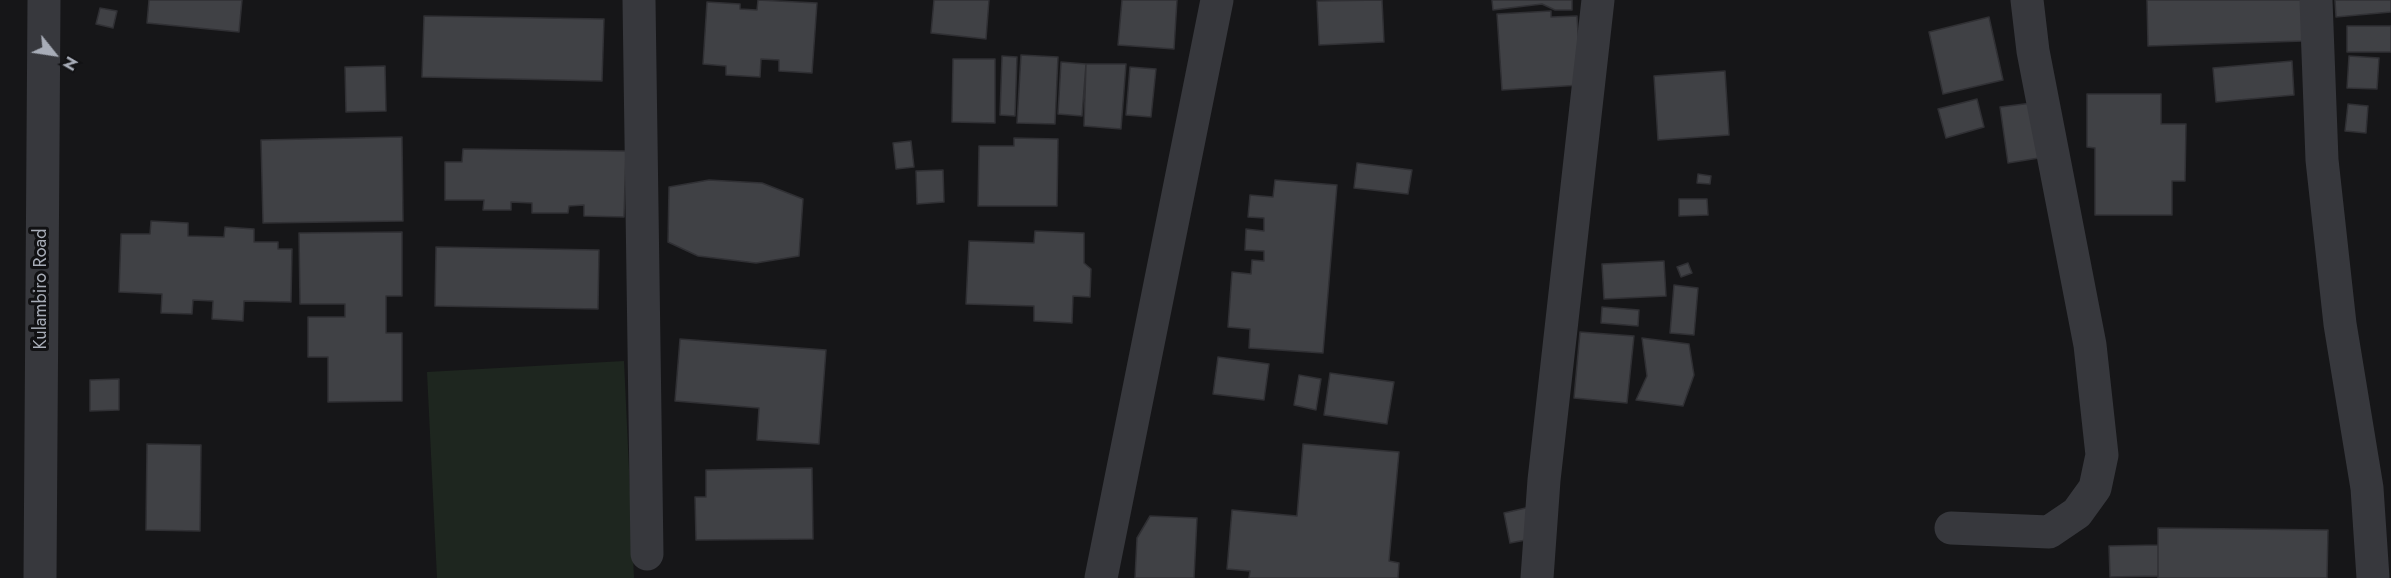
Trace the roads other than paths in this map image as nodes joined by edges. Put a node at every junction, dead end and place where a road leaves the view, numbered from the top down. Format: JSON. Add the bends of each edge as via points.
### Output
{"nodes":[{"id":1,"x":44,"y":0,"type":"edge"},
{"id":2,"x":639,"y":0,"type":"edge"},
{"id":3,"x":1217,"y":0,"type":"edge"},
{"id":4,"x":1598,"y":0,"type":"edge"},
{"id":5,"x":2026,"y":0,"type":"edge"},
{"id":6,"x":2316,"y":0,"type":"edge"},
{"id":7,"x":1951,"y":528,"type":"dead end"},
{"id":8,"x":647,"y":554,"type":"dead end"},
{"id":9,"x":40,"y":578,"type":"edge"},
{"id":10,"x":1101,"y":578,"type":"edge"},
{"id":11,"x":1537,"y":578,"type":"edge"},
{"id":12,"x":2373,"y":578,"type":"edge"}],
"edges":[{"from":1,"to":9,"type":"street","name":"Kulambiro Road"},
{"from":2,"to":8,"type":"street"},
{"from":3,"to":10,"type":"street"},
{"from":4,"to":11,"type":"street"},
{"from":5,"to":7,"type":"street","via":[[2090,345],[2102,455],[2095,488],[2077,513],[2049,532]]},
{"from":6,"to":12,"type":"street","via":[[2322,160],[2340,324],[2367,488]]}]}
